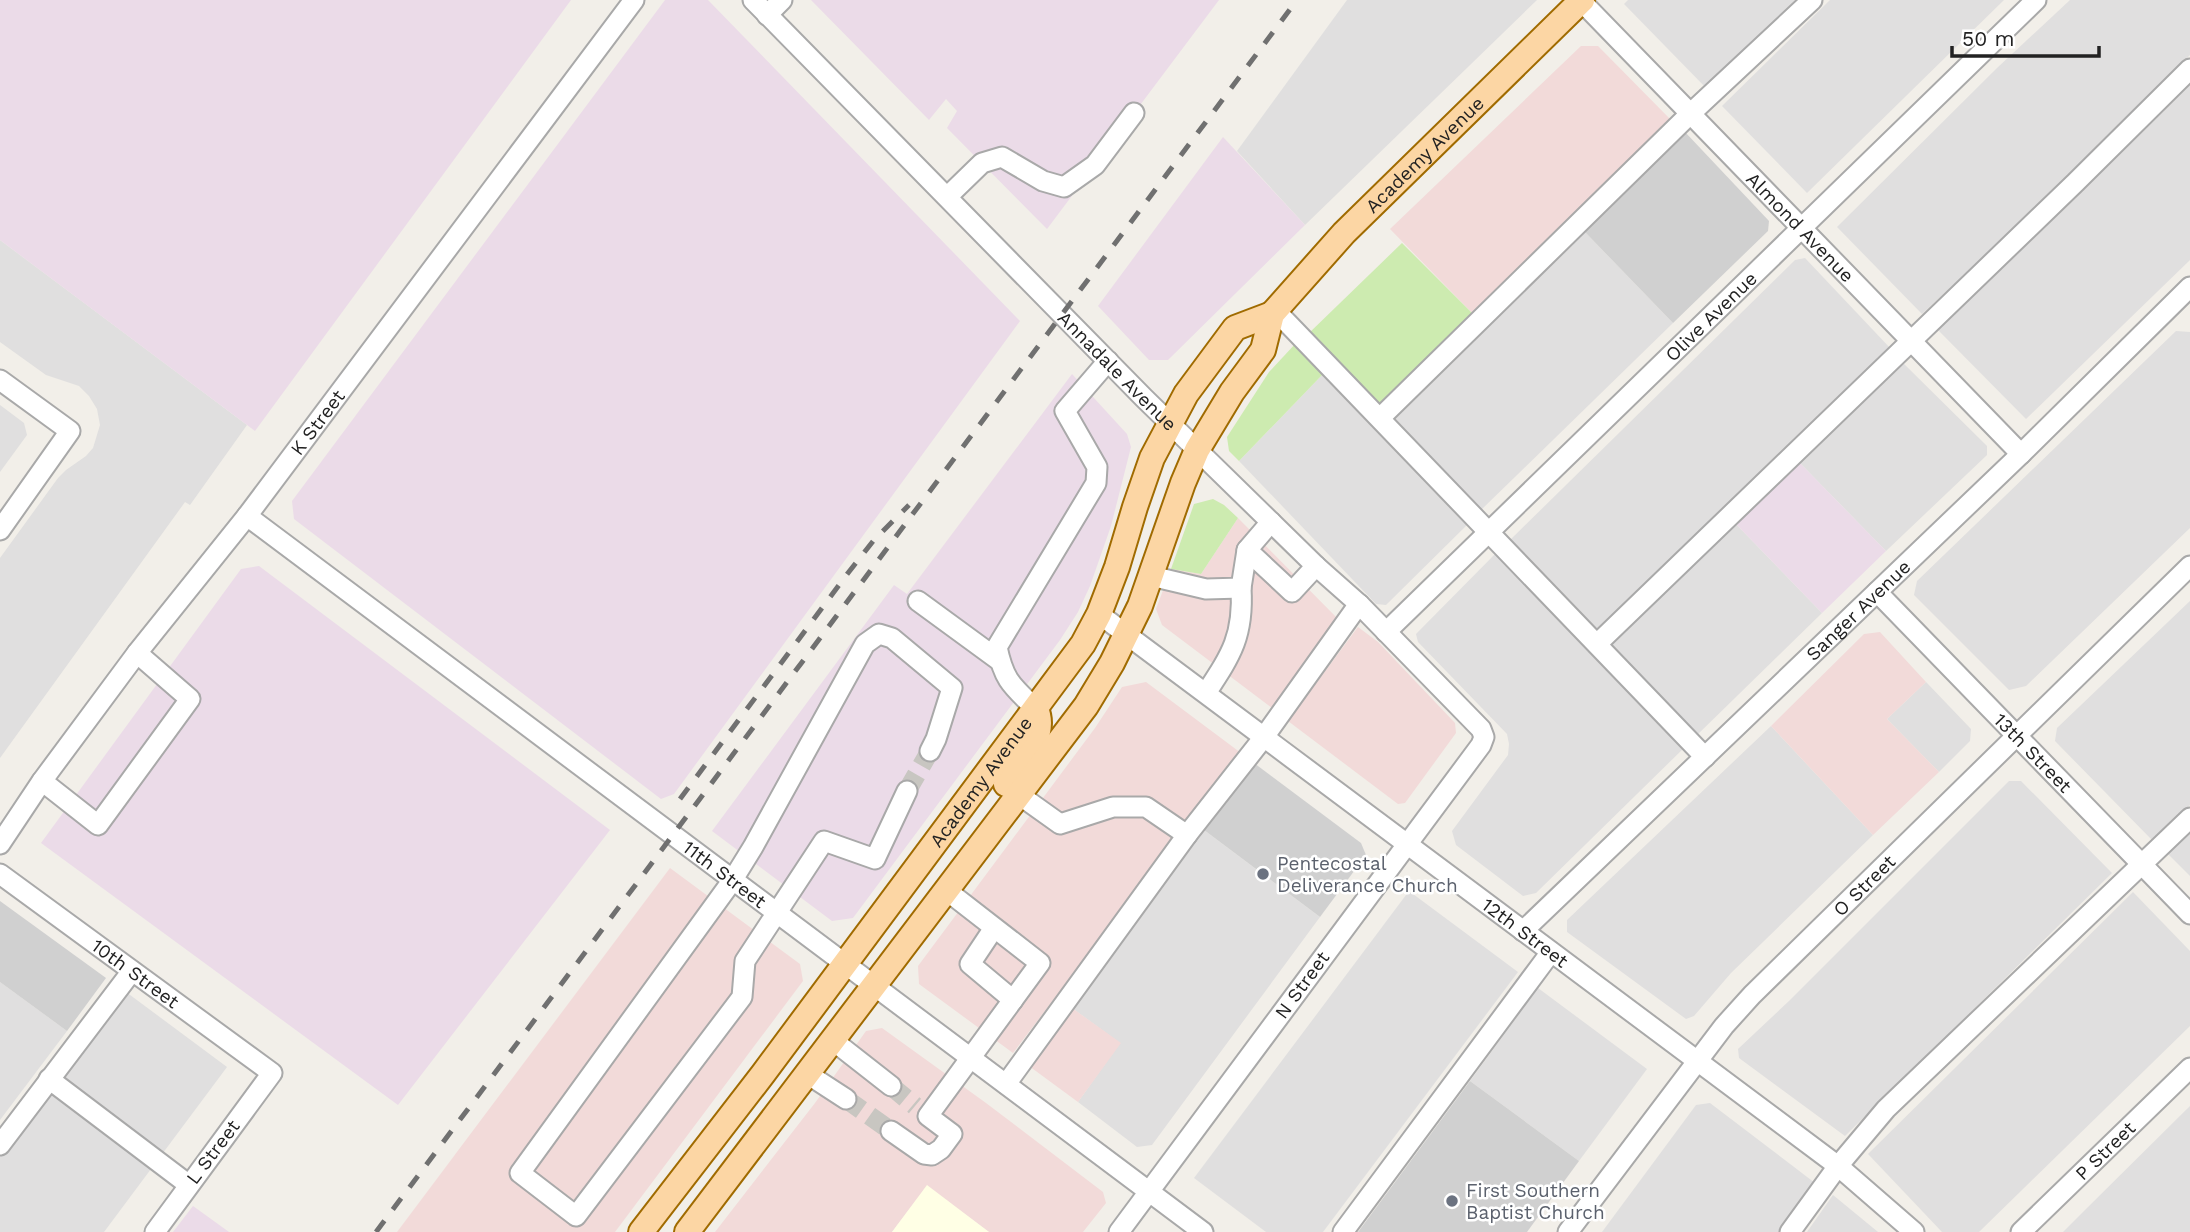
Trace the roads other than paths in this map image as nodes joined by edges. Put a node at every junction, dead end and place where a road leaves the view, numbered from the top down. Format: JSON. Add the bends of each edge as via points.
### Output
{"nodes":[{"id":1,"x":634,"y":0,"type":"edge"},
{"id":2,"x":753,"y":0,"type":"edge"},
{"id":3,"x":782,"y":0,"type":"edge"},
{"id":4,"x":1581,"y":0,"type":"edge"},
{"id":5,"x":1812,"y":0,"type":"edge"},
{"id":6,"x":2036,"y":0,"type":"edge"},
{"id":7,"x":767,"y":15,"type":"junction"},
{"id":8,"x":2190,"y":69,"type":"edge"},
{"id":9,"x":1134,"y":113,"type":"dead end"},
{"id":10,"x":1690,"y":114,"type":"junction"},
{"id":11,"x":947,"y":197,"type":"junction"},
{"id":12,"x":1800,"y":228,"type":"junction"},
{"id":13,"x":2188,"y":291,"type":"edge"},
{"id":14,"x":1273,"y":312,"type":"junction"},
{"id":15,"x":1912,"y":341,"type":"junction"},
{"id":16,"x":1108,"y":361,"type":"junction"},
{"id":17,"x":0,"y":380,"type":"edge"},
{"id":18,"x":1380,"y":418,"type":"junction"},
{"id":19,"x":1169,"y":423,"type":"junction"},
{"id":20,"x":1197,"y":450,"type":"junction"},
{"id":21,"x":2021,"y":453,"type":"junction"},
{"id":22,"x":247,"y":516,"type":"junction"},
{"id":23,"x":1271,"y":522,"type":"junction"},
{"id":24,"x":0,"y":530,"type":"edge"},
{"id":25,"x":1489,"y":532,"type":"junction"},
{"id":26,"x":1247,"y":550,"type":"junction"},
{"id":27,"x":1316,"y":566,"type":"junction"},
{"id":28,"x":2190,"y":566,"type":"edge"},
{"id":29,"x":1151,"y":576,"type":"junction"},
{"id":30,"x":1241,"y":588,"type":"junction"},
{"id":31,"x":1877,"y":592,"type":"junction"},
{"id":32,"x":918,"y":601,"type":"dead end"},
{"id":33,"x":1359,"y":604,"type":"junction"},
{"id":34,"x":1099,"y":614,"type":"junction"},
{"id":35,"x":1386,"y":632,"type":"junction"},
{"id":36,"x":1128,"y":635,"type":"junction"},
{"id":37,"x":1597,"y":644,"type":"junction"},
{"id":38,"x":136,"y":653,"type":"junction"},
{"id":39,"x":1000,"y":661,"type":"junction"},
{"id":40,"x":1206,"y":693,"type":"junction"},
{"id":41,"x":1036,"y":709,"type":"junction"},
{"id":42,"x":2016,"y":734,"type":"junction"},
{"id":43,"x":1264,"y":737,"type":"junction"},
{"id":44,"x":1484,"y":737,"type":"joint"},
{"id":45,"x":930,"y":751,"type":"tunnel mouth"},
{"id":46,"x":1705,"y":757,"type":"junction"},
{"id":47,"x":42,"y":781,"type":"junction"},
{"id":48,"x":908,"y":791,"type":"tunnel mouth"},
{"id":49,"x":1018,"y":794,"type":"junction"},
{"id":50,"x":2190,"y":818,"type":"edge"},
{"id":51,"x":990,"y":831,"type":"junction"},
{"id":52,"x":1187,"y":835,"type":"junction"},
{"id":53,"x":0,"y":844,"type":"edge"},
{"id":54,"x":1406,"y":845,"type":"junction"},
{"id":55,"x":2142,"y":865,"type":"junction"},
{"id":56,"x":0,"y":874,"type":"edge"},
{"id":57,"x":732,"y":881,"type":"junction"},
{"id":58,"x":946,"y":890,"type":"junction"},
{"id":59,"x":777,"y":914,"type":"junction"},
{"id":60,"x":2190,"y":914,"type":"edge"},
{"id":61,"x":994,"y":928,"type":"junction"},
{"id":62,"x":1523,"y":931,"type":"junction"},
{"id":63,"x":1551,"y":952,"type":"junction"},
{"id":64,"x":845,"y":964,"type":"junction"},
{"id":65,"x":132,"y":971,"type":"junction"},
{"id":66,"x":874,"y":986,"type":"junction"},
{"id":67,"x":1013,"y":1000,"type":"junction"},
{"id":68,"x":831,"y":1039,"type":"junction"},
{"id":69,"x":970,"y":1057,"type":"junction"},
{"id":70,"x":1696,"y":1062,"type":"junction"},
{"id":71,"x":2190,"y":1068,"type":"edge"},
{"id":72,"x":272,"y":1073,"type":"joint"},
{"id":73,"x":806,"y":1073,"type":"junction"},
{"id":74,"x":49,"y":1079,"type":"junction"},
{"id":75,"x":1006,"y":1084,"type":"junction"},
{"id":76,"x":891,"y":1086,"type":"tunnel mouth"},
{"id":77,"x":846,"y":1099,"type":"tunnel mouth"},
{"id":78,"x":891,"y":1131,"type":"tunnel mouth"},
{"id":79,"x":0,"y":1145,"type":"edge"},
{"id":80,"x":1838,"y":1166,"type":"junction"},
{"id":81,"x":189,"y":1185,"type":"junction"},
{"id":82,"x":1149,"y":1192,"type":"junction"},
{"id":83,"x":155,"y":1232,"type":"edge"},
{"id":84,"x":641,"y":1232,"type":"edge"},
{"id":85,"x":687,"y":1232,"type":"edge"},
{"id":86,"x":1118,"y":1232,"type":"edge"},
{"id":87,"x":1203,"y":1232,"type":"edge"},
{"id":88,"x":1343,"y":1232,"type":"edge"},
{"id":89,"x":1568,"y":1232,"type":"edge"},
{"id":90,"x":1790,"y":1232,"type":"edge"},
{"id":91,"x":1914,"y":1232,"type":"edge"},
{"id":92,"x":2021,"y":1232,"type":"edge"}],
"edges":[{"from":1,"to":22,"type":"street","name":"K Street"},
{"from":2,"to":7,"type":"street","name":"Annadale Avenue"},
{"from":3,"to":7,"type":"street"},
{"from":4,"to":10,"type":"street","name":"Almond Avenue"},
{"from":4,"to":14,"type":"main road","name":"Academy Avenue","via":[[1344,233]]},
{"from":5,"to":10,"type":"street"},
{"from":6,"to":12,"type":"street","name":"Olive Avenue"},
{"from":7,"to":11,"type":"street","name":"Annadale Avenue"},
{"from":8,"to":15,"type":"street"},
{"from":9,"to":11,"type":"street","via":[[1095,165],[1064,187],[1043,181],[1002,157],[982,163]]},
{"from":10,"to":12,"type":"street","name":"Almond Avenue"},
{"from":10,"to":18,"type":"street"},
{"from":11,"to":16,"type":"street","name":"Annadale Avenue"},
{"from":12,"to":15,"type":"street","name":"Almond Avenue"},
{"from":12,"to":25,"type":"street","name":"Olive Avenue"},
{"from":13,"to":21,"type":"street","name":"Sanger Avenue"},
{"from":14,"to":18,"type":"street"},
{"from":14,"to":19,"type":"main road","name":"Academy Avenue","via":[[1235,328]]},
{"from":14,"to":20,"type":"main road","name":"Academy Avenue","via":[[1263,350]]},
{"from":15,"to":21,"type":"street","name":"Almond Avenue"},
{"from":15,"to":37,"type":"street"},
{"from":16,"to":19,"type":"street","name":"Annadale Avenue"},
{"from":16,"to":39,"type":"street","via":[[1065,411],[1097,467],[1096,483],[997,647]]},
{"from":17,"to":24,"type":"street","via":[[71,431]]},
{"from":18,"to":25,"type":"street"},
{"from":19,"to":20,"type":"street","name":"Annadale Avenue"},
{"from":19,"to":34,"type":"main road","name":"Academy Avenue"},
{"from":20,"to":23,"type":"street","name":"Annadale Avenue"},
{"from":20,"to":29,"type":"main road","name":"Academy Avenue"},
{"from":21,"to":31,"type":"street","name":"Sanger Avenue"},
{"from":22,"to":38,"type":"street","name":"K Street"},
{"from":22,"to":57,"type":"street","name":"11th Street"},
{"from":23,"to":26,"type":"street"},
{"from":23,"to":27,"type":"street","name":"Annadale Avenue"},
{"from":25,"to":35,"type":"street","name":"Olive Avenue"},
{"from":25,"to":37,"type":"street"},
{"from":26,"to":27,"type":"street","via":[[1292,592]]},
{"from":26,"to":30,"type":"street"},
{"from":27,"to":33,"type":"street","name":"Annadale Avenue"},
{"from":28,"to":42,"type":"street","name":"O Street"},
{"from":29,"to":30,"type":"street","via":[[1206,589]]},
{"from":29,"to":36,"type":"main road","name":"Academy Avenue"},
{"from":30,"to":40,"type":"street","via":[[1242,611],[1233,653]]},
{"from":31,"to":42,"type":"street","name":"13th Street"},
{"from":31,"to":46,"type":"street","name":"Sanger Avenue"},
{"from":32,"to":39,"type":"street"},
{"from":33,"to":35,"type":"street","name":"Annadale Avenue"},
{"from":33,"to":43,"type":"street"},
{"from":34,"to":36,"type":"street","name":"12th Street"},
{"from":34,"to":41,"type":"main road","name":"Academy Avenue"},
{"from":35,"to":44,"type":"street","name":"Annadale Avenue"},
{"from":36,"to":40,"type":"street","name":"12th Street"},
{"from":36,"to":49,"type":"main road","name":"Academy Avenue","via":[[1086,706]]},
{"from":37,"to":46,"type":"street"},
{"from":38,"to":47,"type":"street","name":"K Street"},
{"from":38,"to":47,"type":"street","via":[[190,699],[98,825]]},
{"from":39,"to":41,"type":"street","via":[[1009,682]]},
{"from":40,"to":43,"type":"street","name":"12th Street"},
{"from":41,"to":51,"type":"main road","via":[[1040,718],[1037,737],[1000,792]]},
{"from":41,"to":64,"type":"main road","name":"Academy Avenue"},
{"from":42,"to":55,"type":"street","name":"13th Street"},
{"from":42,"to":70,"type":"street","name":"O Street","via":[[1752,995]]},
{"from":43,"to":52,"type":"street"},
{"from":43,"to":54,"type":"street","name":"12th Street"},
{"from":44,"to":54,"type":"street","name":"N Street"},
{"from":45,"to":57,"type":"street","via":[[952,688],[892,638],[878,634],[865,644]]},
{"from":46,"to":62,"type":"street","name":"Sanger Avenue"},
{"from":47,"to":53,"type":"street","name":"K Street"},
{"from":48,"to":59,"type":"street","via":[[875,859],[824,841]]},
{"from":49,"to":51,"type":"main road","name":"Academy Avenue"},
{"from":49,"to":52,"type":"street","via":[[1060,824],[1113,807],[1146,807]]},
{"from":50,"to":55,"type":"street"},
{"from":51,"to":58,"type":"main road","name":"Academy Avenue"},
{"from":52,"to":75,"type":"street"},
{"from":54,"to":62,"type":"street","name":"12th Street"},
{"from":54,"to":82,"type":"street","name":"N Street"},
{"from":55,"to":60,"type":"street","name":"13th Street"},
{"from":55,"to":80,"type":"street","via":[[1886,1109]]},
{"from":56,"to":65,"type":"street","name":"10th Street"},
{"from":57,"to":59,"type":"street","name":"11th Street"},
{"from":57,"to":59,"type":"street","via":[[520,1173],[576,1216],[742,997],[745,961]]},
{"from":58,"to":61,"type":"street"},
{"from":58,"to":66,"type":"main road","name":"Academy Avenue"},
{"from":59,"to":64,"type":"street","name":"11th Street"},
{"from":61,"to":67,"type":"street","via":[[970,964]]},
{"from":61,"to":67,"type":"street","via":[[1040,964]]},
{"from":62,"to":63,"type":"street","name":"12th Street"},
{"from":63,"to":70,"type":"street","name":"12th Street"},
{"from":63,"to":88,"type":"street"},
{"from":64,"to":66,"type":"street","name":"11th Street"},
{"from":64,"to":84,"type":"main road","name":"Academy Avenue"},
{"from":65,"to":72,"type":"street","name":"10th Street"},
{"from":65,"to":74,"type":"street"},
{"from":66,"to":68,"type":"main road","name":"Academy Avenue"},
{"from":66,"to":69,"type":"street","name":"11th Street"},
{"from":67,"to":69,"type":"street"},
{"from":68,"to":73,"type":"main road","name":"Academy Avenue"},
{"from":68,"to":76,"type":"street"},
{"from":69,"to":75,"type":"street","name":"11th Street"},
{"from":69,"to":78,"type":"street","via":[[922,1111],[952,1134],[941,1149],[924,1154]]},
{"from":70,"to":80,"type":"street","name":"12th Street"},
{"from":70,"to":89,"type":"street","name":"O Street"},
{"from":71,"to":92,"type":"street","name":"P Street"},
{"from":72,"to":81,"type":"street","name":"L Street"},
{"from":73,"to":77,"type":"street"},
{"from":73,"to":85,"type":"main road","name":"Academy Avenue"},
{"from":74,"to":79,"type":"street"},
{"from":74,"to":81,"type":"street"},
{"from":75,"to":82,"type":"street","name":"11th Street"},
{"from":80,"to":90,"type":"street"},
{"from":80,"to":91,"type":"street","name":"12th Street"},
{"from":81,"to":83,"type":"street","name":"L Street"},
{"from":82,"to":86,"type":"street","name":"N Street"},
{"from":82,"to":87,"type":"street","name":"11th Street"}]}
